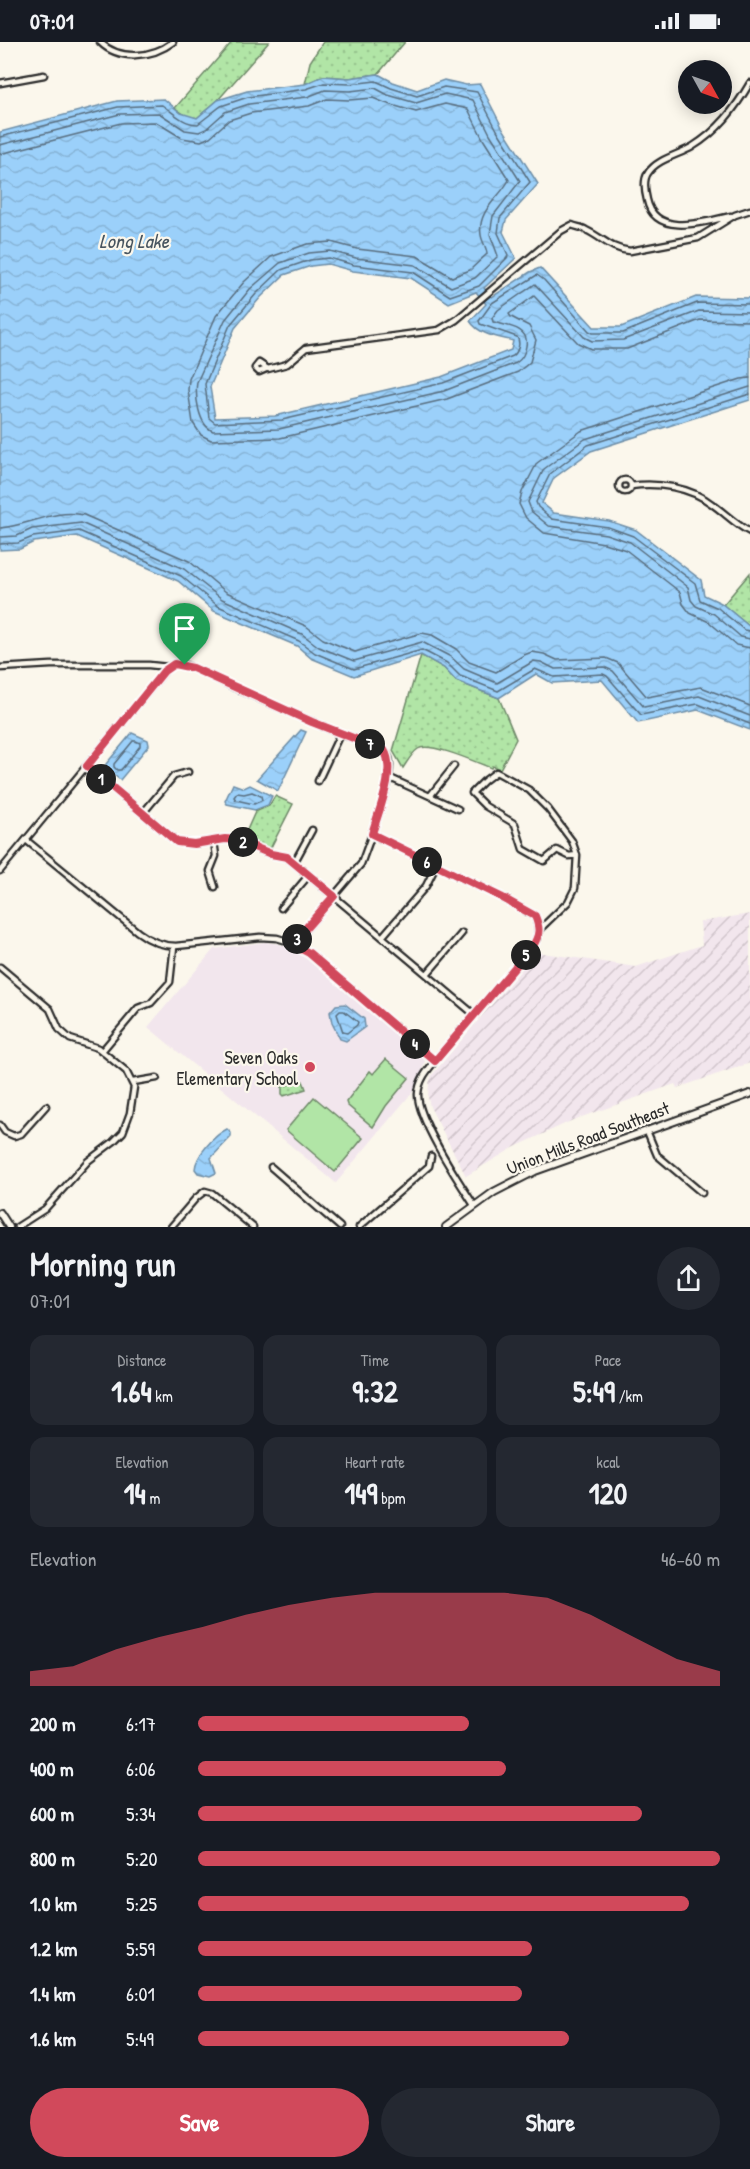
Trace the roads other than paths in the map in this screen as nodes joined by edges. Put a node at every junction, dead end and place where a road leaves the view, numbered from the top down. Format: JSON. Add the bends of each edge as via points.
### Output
{"nodes":[{"id":1,"x":100,"y":42,"type":"edge"},
{"id":2,"x":172,"y":42,"type":"edge"},
{"id":3,"x":44,"y":75,"type":"dead end"},
{"id":4,"x":0,"y":83,"type":"edge"},
{"id":5,"x":750,"y":83,"type":"edge"},
{"id":6,"x":750,"y":210,"type":"edge"},
{"id":7,"x":735,"y":215,"type":"junction"},
{"id":8,"x":266,"y":369,"type":"dead end"},
{"id":9,"x":631,"y":486,"type":"dead end"},
{"id":10,"x":750,"y":532,"type":"edge"},
{"id":11,"x":168,"y":667,"type":"junction"},
{"id":12,"x":0,"y":668,"type":"edge"},
{"id":13,"x":340,"y":734,"type":"junction"},
{"id":14,"x":87,"y":766,"type":"junction"},
{"id":15,"x":454,"y":766,"type":"dead end"},
{"id":16,"x":188,"y":772,"type":"dead end"},
{"id":17,"x":388,"y":777,"type":"junction"},
{"id":18,"x":318,"y":781,"type":"dead end"},
{"id":19,"x":430,"y":796,"type":"junction"},
{"id":20,"x":458,"y":808,"type":"dead end"},
{"id":21,"x":143,"y":813,"type":"junction"},
{"id":22,"x":312,"y":830,"type":"dead end"},
{"id":23,"x":372,"y":834,"type":"junction"},
{"id":24,"x":26,"y":840,"type":"junction"},
{"id":25,"x":214,"y":841,"type":"junction"},
{"id":26,"x":577,"y":855,"type":"junction"},
{"id":27,"x":294,"y":863,"type":"junction"},
{"id":28,"x":436,"y":866,"type":"junction"},
{"id":29,"x":0,"y":872,"type":"edge"},
{"id":30,"x":309,"y":875,"type":"junction"},
{"id":31,"x":215,"y":887,"type":"dead end"},
{"id":32,"x":334,"y":896,"type":"junction"},
{"id":33,"x":281,"y":909,"type":"dead end"},
{"id":34,"x":540,"y":929,"type":"junction"},
{"id":35,"x":462,"y":933,"type":"dead end"},
{"id":36,"x":382,"y":937,"type":"junction"},
{"id":37,"x":292,"y":944,"type":"junction"},
{"id":38,"x":174,"y":946,"type":"junction"},
{"id":39,"x":0,"y":967,"type":"edge"},
{"id":40,"x":427,"y":974,"type":"junction"},
{"id":41,"x":475,"y":1015,"type":"junction"},
{"id":42,"x":102,"y":1051,"type":"junction"},
{"id":43,"x":435,"y":1061,"type":"junction"},
{"id":44,"x":157,"y":1078,"type":"dead end"},
{"id":45,"x":133,"y":1082,"type":"junction"},
{"id":46,"x":750,"y":1094,"type":"edge"},
{"id":47,"x":46,"y":1106,"type":"dead end"},
{"id":48,"x":0,"y":1125,"type":"edge"},
{"id":49,"x":646,"y":1131,"type":"junction"},
{"id":50,"x":431,"y":1156,"type":"dead end"},
{"id":51,"x":271,"y":1167,"type":"dead end"},
{"id":52,"x":702,"y":1194,"type":"dead end"},
{"id":53,"x":474,"y":1205,"type":"junction"},
{"id":54,"x":0,"y":1213,"type":"edge"},
{"id":55,"x":9,"y":1227,"type":"edge"},
{"id":56,"x":17,"y":1227,"type":"edge"},
{"id":57,"x":172,"y":1227,"type":"edge"},
{"id":58,"x":252,"y":1227,"type":"edge"},
{"id":59,"x":340,"y":1227,"type":"edge"},
{"id":60,"x":359,"y":1227,"type":"edge"},
{"id":61,"x":446,"y":1227,"type":"edge"}],
"edges":[{"from":1,"to":2,"type":"street","via":[[115,53],[142,54],[159,51]]},
{"from":3,"to":4,"type":"street"},
{"from":5,"to":7,"type":"street","via":[[716,129],[690,148],[664,160],[648,172],[646,181],[648,206],[663,222],[686,224]]},
{"from":6,"to":7,"type":"street"},
{"from":7,"to":8,"type":"street","via":[[698,238],[630,252],[572,225],[439,330],[306,348],[287,364]]},
{"from":9,"to":10,"type":"street","via":[[656,485],[699,496]]},
{"from":11,"to":12,"type":"street"},
{"from":11,"to":13,"type":"street","via":[[174,664],[193,668]]},
{"from":11,"to":14,"type":"street"},
{"from":13,"to":17,"type":"street","via":[[384,750],[390,764]]},
{"from":13,"to":18,"type":"street"},
{"from":14,"to":21,"type":"street"},
{"from":14,"to":24,"type":"street"},
{"from":15,"to":19,"type":"street"},
{"from":16,"to":21,"type":"street","via":[[174,776]]},
{"from":17,"to":19,"type":"street"},
{"from":17,"to":23,"type":"street"},
{"from":19,"to":20,"type":"street"},
{"from":21,"to":25,"type":"street","via":[[177,842]]},
{"from":22,"to":27,"type":"street"},
{"from":23,"to":28,"type":"street"},
{"from":23,"to":32,"type":"street","via":[[361,864]]},
{"from":24,"to":29,"type":"street"},
{"from":24,"to":38,"type":"street","via":[[138,932],[156,943]]},
{"from":25,"to":27,"type":"street","via":[[237,840]]},
{"from":25,"to":31,"type":"street","via":[[216,856],[210,871]]},
{"from":26,"to":26,"type":"street","via":[[572,841],[548,808],[529,790],[496,772],[472,793],[515,824],[523,849],[544,861],[557,850]]},
{"from":26,"to":34,"type":"street","via":[[575,888],[568,902]]},
{"from":27,"to":30,"type":"street"},
{"from":28,"to":34,"type":"street","via":[[531,912]]},
{"from":28,"to":36,"type":"street","via":[[426,886]]},
{"from":30,"to":32,"type":"street"},
{"from":30,"to":33,"type":"street"},
{"from":32,"to":36,"type":"street"},
{"from":32,"to":37,"type":"street"},
{"from":34,"to":41,"type":"street","via":[[533,946]]},
{"from":35,"to":40,"type":"street"},
{"from":36,"to":40,"type":"street"},
{"from":37,"to":38,"type":"street","via":[[260,937]]},
{"from":37,"to":43,"type":"street","via":[[309,953]]},
{"from":38,"to":42,"type":"street","via":[[170,982],[151,1003],[138,1008]]},
{"from":39,"to":42,"type":"street","via":[[50,1009],[59,1029],[70,1040]]},
{"from":40,"to":41,"type":"street"},
{"from":41,"to":43,"type":"street"},
{"from":42,"to":45,"type":"street"},
{"from":43,"to":53,"type":"street","via":[[419,1085],[419,1105]]},
{"from":44,"to":45,"type":"street"},
{"from":45,"to":56,"type":"street","via":[[130,1113],[123,1132],[88,1161],[45,1209]]},
{"from":46,"to":49,"type":"street","name":"Union Mills Road Southeast"},
{"from":47,"to":48,"type":"street","via":[[21,1134],[14,1136]]},
{"from":49,"to":52,"type":"street","via":[[657,1155]]},
{"from":49,"to":53,"type":"street","name":"Union Mills Road Southeast","via":[[509,1183]]},
{"from":50,"to":60,"type":"street","via":[[429,1166]]},
{"from":51,"to":59,"type":"street"},
{"from":53,"to":61,"type":"street","name":"Union Mills Road Southeast"},
{"from":54,"to":55,"type":"street"},
{"from":57,"to":58,"type":"street","via":[[205,1191]]}]}
